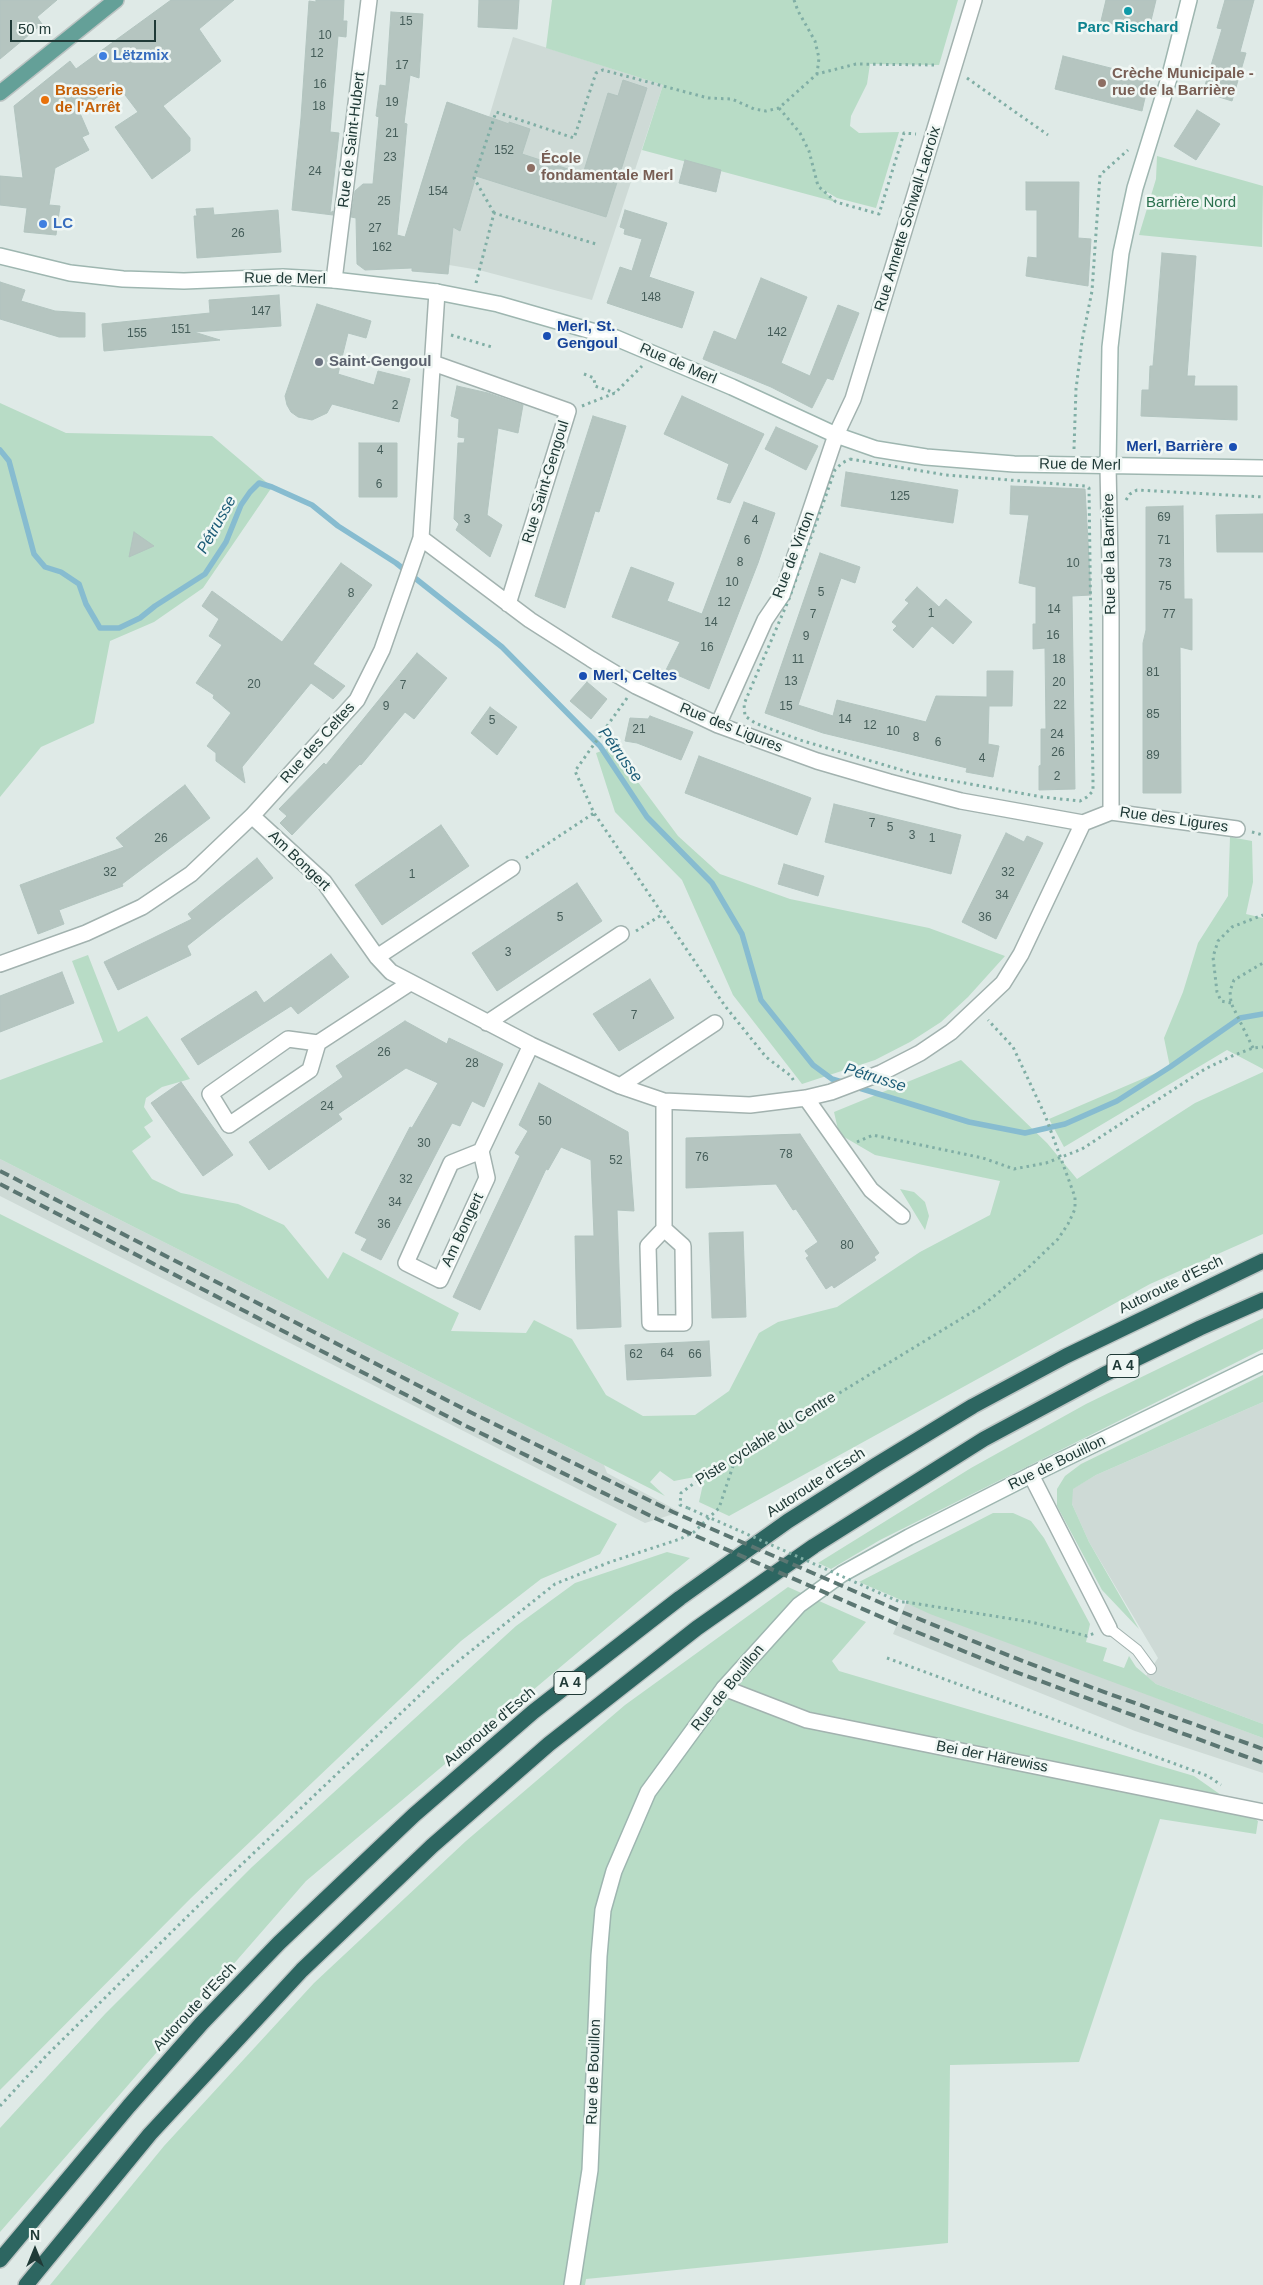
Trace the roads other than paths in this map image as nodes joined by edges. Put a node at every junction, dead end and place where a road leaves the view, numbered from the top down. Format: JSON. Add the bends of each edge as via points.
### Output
{"nodes":[{"id":1,"x":116,"y":0,"type":"edge"},
{"id":2,"x":369,"y":0,"type":"edge"},
{"id":3,"x":974,"y":0,"type":"edge"},
{"id":4,"x":1189,"y":0,"type":"edge"},
{"id":5,"x":0,"y":93,"type":"edge"},
{"id":6,"x":0,"y":256,"type":"edge"},
{"id":7,"x":334,"y":280,"type":"junction"},
{"id":8,"x":437,"y":292,"type":"junction"},
{"id":9,"x":433,"y":362,"type":"junction"},
{"id":10,"x":836,"y":435,"type":"junction"},
{"id":11,"x":1108,"y":466,"type":"junction"},
{"id":12,"x":1263,"y":468,"type":"edge"},
{"id":13,"x":420,"y":538,"type":"junction"},
{"id":14,"x":508,"y":604,"type":"junction"},
{"id":15,"x":718,"y":724,"type":"junction"},
{"id":16,"x":1111,"y":812,"type":"junction"},
{"id":17,"x":252,"y":816,"type":"junction"},
{"id":18,"x":1083,"y":823,"type":"junction"},
{"id":19,"x":1237,"y":829,"type":"dead end"},
{"id":20,"x":512,"y":868,"type":"road end"},
{"id":21,"x":621,"y":934,"type":"road end"},
{"id":22,"x":377,"y":958,"type":"junction"},
{"id":23,"x":2,"y":959,"type":"edge"},
{"id":24,"x":410,"y":983,"type":"junction"},
{"id":25,"x":487,"y":1023,"type":"junction"},
{"id":26,"x":715,"y":1023,"type":"dead end"},
{"id":27,"x":318,"y":1043,"type":"junction"},
{"id":28,"x":531,"y":1045,"type":"junction"},
{"id":29,"x":620,"y":1086,"type":"junction"},
{"id":30,"x":806,"y":1098,"type":"junction"},
{"id":31,"x":664,"y":1101,"type":"junction"},
{"id":32,"x":481,"y":1151,"type":"junction"},
{"id":33,"x":902,"y":1216,"type":"dead end"},
{"id":34,"x":664,"y":1230,"type":"junction"},
{"id":35,"x":1263,"y":1261,"type":"edge"},
{"id":36,"x":1263,"y":1300,"type":"edge"},
{"id":37,"x":1263,"y":1362,"type":"edge"},
{"id":38,"x":1031,"y":1475,"type":"junction"},
{"id":39,"x":1109,"y":1628,"type":"joint"},
{"id":40,"x":1151,"y":1669,"type":"dead end"},
{"id":41,"x":724,"y":1688,"type":"junction"},
{"id":42,"x":1263,"y":1812,"type":"edge"},
{"id":43,"x":0,"y":2260,"type":"edge"},
{"id":44,"x":26,"y":2285,"type":"edge"},
{"id":45,"x":572,"y":2285,"type":"edge"}],
"edges":[{"from":1,"to":5,"type":"main road"},
{"from":2,"to":7,"type":"street","name":"Rue de Saint-Hubert"},
{"from":3,"to":10,"type":"street","name":"Rue Annette Schwall-Lacroix","via":[[853,399]]},
{"from":4,"to":11,"type":"street","name":"Rue de la Barrière","via":[[1135,188],[1122,253],[1110,347]]},
{"from":6,"to":7,"type":"street","name":"Rue de Merl","via":[[70,272],[123,279],[184,281],[283,277]]},
{"from":7,"to":8,"type":"street","name":"Rue de Merl"},
{"from":8,"to":9,"type":"street","name":"Rue des Celtes"},
{"from":8,"to":10,"type":"street","name":"Rue de Merl","via":[[486,302],[616,338]]},
{"from":9,"to":13,"type":"street","name":"Rue des Celtes"},
{"from":9,"to":14,"type":"street","name":"Rue Saint-Gengoul","via":[[568,411]]},
{"from":10,"to":11,"type":"street","name":"Rue de Merl","via":[[876,449],[926,457],[1014,464]]},
{"from":10,"to":15,"type":"street","name":"Rue de Virton","via":[[782,594],[765,620]]},
{"from":11,"to":12,"type":"street","name":"Rue de Merl"},
{"from":11,"to":16,"type":"street","name":"Rue de la Barrière"},
{"from":13,"to":14,"type":"street","name":"Rue des Ligures"},
{"from":13,"to":17,"type":"street","name":"Rue des Celtes","via":[[382,650],[357,700]]},
{"from":14,"to":15,"type":"street","name":"Rue des Ligures","via":[[636,686]]},
{"from":15,"to":18,"type":"street","name":"Rue des Ligures","via":[[817,761],[888,782],[961,801]]},
{"from":16,"to":18,"type":"street"},
{"from":16,"to":19,"type":"street","name":"Rue des Ligures"},
{"from":17,"to":22,"type":"street","name":"Am Bongert","via":[[324,882]]},
{"from":17,"to":23,"type":"street","name":"Rue des Celtes","via":[[191,874],[142,907],[86,933]]},
{"from":18,"to":30,"type":"street","name":"Am Bongert","via":[[1021,954],[1003,983],[978,1009],[920,1053],[880,1074]]},
{"from":20,"to":22,"type":"street"},
{"from":21,"to":25,"type":"street"},
{"from":22,"to":24,"type":"street","name":"Am Bongert","via":[[391,972]]},
{"from":24,"to":25,"type":"street","name":"Am Bongert"},
{"from":24,"to":27,"type":"street"},
{"from":25,"to":28,"type":"street","name":"Am Bongert"},
{"from":26,"to":29,"type":"street"},
{"from":27,"to":27,"type":"street","via":[[310,1070],[229,1125],[210,1094],[288,1039]]},
{"from":28,"to":29,"type":"street","name":"Am Bongert"},
{"from":28,"to":32,"type":"street"},
{"from":29,"to":31,"type":"street","name":"Am Bongert"},
{"from":30,"to":31,"type":"street","name":"Am Bongert","via":[[750,1105]]},
{"from":30,"to":33,"type":"street","via":[[871,1190]]},
{"from":31,"to":34,"type":"street"},
{"from":32,"to":32,"type":"street","name":"Am Bongert","via":[[451,1164],[406,1263],[440,1280],[488,1178]]},
{"from":34,"to":34,"type":"street","via":[[648,1246],[650,1323],[684,1323],[683,1246]]},
{"from":35,"to":43,"type":"highway","name":"Autoroute d'Esch","number":"A 4","via":[[1066,1356],[973,1406],[876,1465],[788,1521],[688,1592],[533,1712],[414,1815],[279,1943],[202,2023]]},
{"from":36,"to":44,"type":"highway","number":"A 4","via":[[1106,1374],[984,1439],[798,1557],[697,1628],[549,1744],[432,1846],[302,1970],[150,2134]]},
{"from":37,"to":38,"type":"street","name":"Rue de Bouillon"},
{"from":38,"to":39,"type":"street"},
{"from":38,"to":41,"type":"street","name":"Rue de Bouillon","via":[[842,1574],[799,1605]]},
{"from":39,"to":40,"type":"lane","via":[[1137,1650]]},
{"from":41,"to":42,"type":"street","name":"Bei der Härewiss","via":[[808,1720]]},
{"from":41,"to":45,"type":"street","name":"Rue de Bouillon","via":[[648,1792],[614,1870],[603,1910],[590,2170]]}]}
